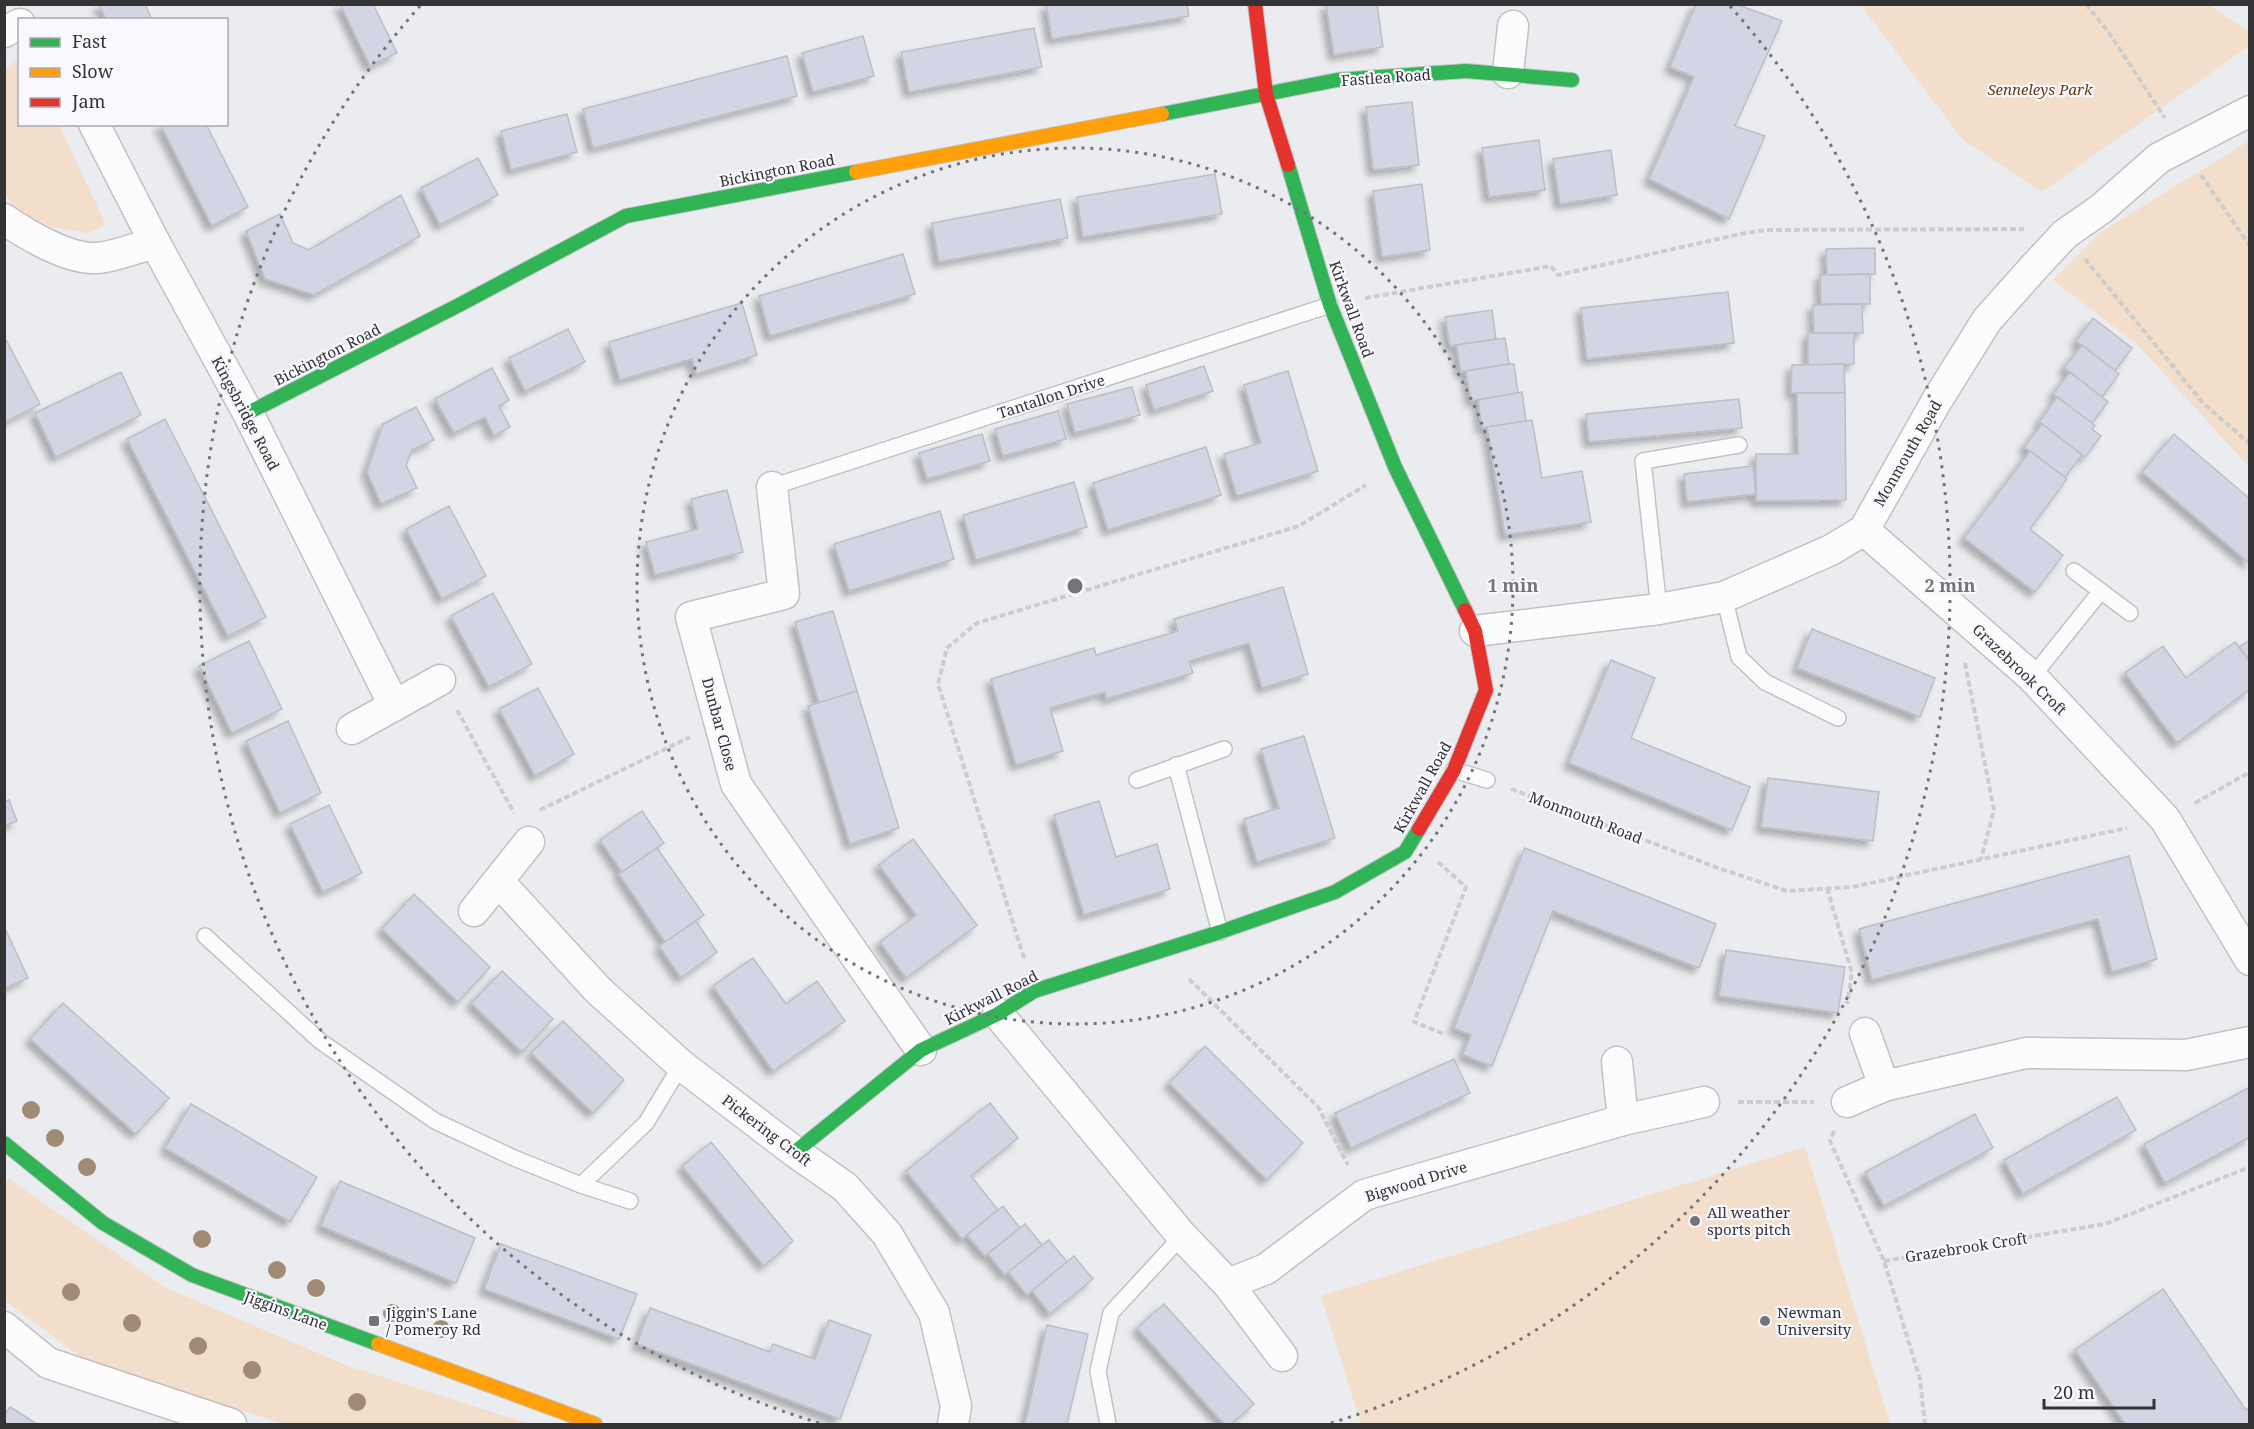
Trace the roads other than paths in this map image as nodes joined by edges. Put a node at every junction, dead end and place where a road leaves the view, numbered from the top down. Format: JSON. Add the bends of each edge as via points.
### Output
{"nodes":[{"id":1,"x":1255,"y":4,"type":"edge"},
{"id":2,"x":18,"y":24,"type":"edge"},
{"id":3,"x":1513,"y":26,"type":"dead end"},
{"id":4,"x":4,"y":32,"type":"edge"},
{"id":5,"x":1508,"y":73,"type":"junction"},
{"id":6,"x":1572,"y":80,"type":"dead end"},
{"id":7,"x":1266,"y":94,"type":"junction"},
{"id":8,"x":2250,"y":111,"type":"edge"},
{"id":9,"x":95,"y":126,"type":"edge"},
{"id":10,"x":4,"y":219,"type":"edge"},
{"id":11,"x":155,"y":243,"type":"junction"},
{"id":12,"x":1330,"y":305,"type":"junction"},
{"id":13,"x":248,"y":413,"type":"junction"},
{"id":14,"x":1738,"y":444,"type":"dead end"},
{"id":15,"x":772,"y":488,"type":"joint"},
{"id":16,"x":1864,"y":530,"type":"junction"},
{"id":17,"x":2074,"y":571,"type":"dead end"},
{"id":18,"x":2101,"y":591,"type":"junction"},
{"id":19,"x":1724,"y":597,"type":"junction"},
{"id":20,"x":1659,"y":609,"type":"junction"},
{"id":21,"x":2130,"y":613,"type":"dead end"},
{"id":22,"x":1475,"y":631,"type":"junction"},
{"id":23,"x":2032,"y":677,"type":"junction"},
{"id":24,"x":440,"y":680,"type":"road end"},
{"id":25,"x":394,"y":705,"type":"junction"},
{"id":26,"x":1838,"y":718,"type":"dead end"},
{"id":27,"x":352,"y":729,"type":"dead end"},
{"id":28,"x":1224,"y":749,"type":"dead end"},
{"id":29,"x":1176,"y":765,"type":"junction"},
{"id":30,"x":1454,"y":770,"type":"junction"},
{"id":31,"x":1137,"y":780,"type":"dead end"},
{"id":32,"x":1487,"y":780,"type":"road end"},
{"id":33,"x":524,"y":831,"type":"road end"},
{"id":34,"x":499,"y":882,"type":"junction"},
{"id":35,"x":474,"y":911,"type":"dead end"},
{"id":36,"x":1220,"y":932,"type":"junction"},
{"id":37,"x":205,"y":936,"type":"dead end"},
{"id":38,"x":2250,"y":960,"type":"edge"},
{"id":39,"x":998,"y":1014,"type":"junction"},
{"id":40,"x":1865,"y":1034,"type":"road end"},
{"id":41,"x":2250,"y":1042,"type":"edge"},
{"id":42,"x":921,"y":1050,"type":"junction"},
{"id":43,"x":1617,"y":1062,"type":"dead end"},
{"id":44,"x":681,"y":1065,"type":"junction"},
{"id":45,"x":1884,"y":1086,"type":"junction"},
{"id":46,"x":1704,"y":1102,"type":"road end"},
{"id":47,"x":1847,"y":1102,"type":"road end"},
{"id":48,"x":1623,"y":1120,"type":"junction"},
{"id":49,"x":4,"y":1143,"type":"edge"},
{"id":50,"x":795,"y":1152,"type":"junction"},
{"id":51,"x":581,"y":1185,"type":"junction"},
{"id":52,"x":630,"y":1201,"type":"dead end"},
{"id":53,"x":1182,"y":1236,"type":"junction"},
{"id":54,"x":1228,"y":1284,"type":"junction"},
{"id":55,"x":4,"y":1327,"type":"edge"},
{"id":56,"x":1282,"y":1356,"type":"dead end"},
{"id":57,"x":193,"y":1419,"type":"edge"},
{"id":58,"x":231,"y":1425,"type":"edge"},
{"id":59,"x":596,"y":1425,"type":"edge"},
{"id":60,"x":953,"y":1425,"type":"edge"},
{"id":61,"x":1108,"y":1425,"type":"edge"}],
"edges":[{"from":1,"to":7,"type":"street"},
{"from":2,"to":4,"type":"street"},
{"from":3,"to":5,"type":"street"},
{"from":5,"to":6,"type":"street","name":"Fastlea Road"},
{"from":5,"to":7,"type":"street","name":"Fastlea Road","via":[[1466,71],[1337,80]]},
{"from":7,"to":12,"type":"street","name":"Kirkwall Road"},
{"from":7,"to":13,"type":"street","name":"Bickington Road","via":[[626,216]]},
{"from":8,"to":16,"type":"street","name":"Monmouth Road","via":[[2159,158],[2101,209],[2065,234],[1987,320]]},
{"from":9,"to":11,"type":"street","name":"Kingsbridge Road"},
{"from":10,"to":11,"type":"street","via":[[60,251],[96,258]]},
{"from":11,"to":13,"type":"street","name":"Kingsbridge Road"},
{"from":12,"to":15,"type":"lane","name":"Tantallon Drive"},
{"from":12,"to":22,"type":"street","name":"Kirkwall Road","via":[[1395,467]]},
{"from":13,"to":25,"type":"street","name":"Kingsbridge Road"},
{"from":14,"to":20,"type":"lane","via":[[1643,460]]},
{"from":15,"to":42,"type":"street","name":"Dunbar Close","via":[[784,594],[691,617],[736,784]]},
{"from":16,"to":19,"type":"street","via":[[1821,555]]},
{"from":16,"to":23,"type":"street","name":"Grazebrook Croft"},
{"from":17,"to":18,"type":"lane"},
{"from":18,"to":21,"type":"lane"},
{"from":18,"to":23,"type":"lane"},
{"from":19,"to":20,"type":"street"},
{"from":19,"to":26,"type":"lane","via":[[1739,657],[1765,682]]},
{"from":20,"to":22,"type":"street"},
{"from":22,"to":30,"type":"street","name":"Kirkwall Road","via":[[1486,690]]},
{"from":23,"to":38,"type":"street","name":"Grazebrook Croft","via":[[2165,819]]},
{"from":24,"to":25,"type":"street"},
{"from":25,"to":27,"type":"street"},
{"from":28,"to":29,"type":"lane"},
{"from":29,"to":31,"type":"lane"},
{"from":29,"to":36,"type":"lane"},
{"from":30,"to":32,"type":"lane"},
{"from":30,"to":36,"type":"street","name":"Kirkwall Road","via":[[1405,852],[1335,892]]},
{"from":33,"to":34,"type":"street"},
{"from":34,"to":35,"type":"street"},
{"from":34,"to":44,"type":"street","name":"Pickering Croft","via":[[598,990]]},
{"from":36,"to":39,"type":"street","name":"Kirkwall Road","via":[[1034,990]]},
{"from":37,"to":51,"type":"lane","via":[[320,1041],[435,1121]]},
{"from":39,"to":42,"type":"street","name":"Kirkwall Road"},
{"from":39,"to":53,"type":"street"},
{"from":40,"to":45,"type":"street"},
{"from":41,"to":45,"type":"street","via":[[2186,1055],[2026,1053]]},
{"from":42,"to":50,"type":"street","name":"Kirkwall Road"},
{"from":43,"to":48,"type":"street"},
{"from":44,"to":50,"type":"street","name":"Pickering Croft"},
{"from":44,"to":51,"type":"lane","via":[[646,1124]]},
{"from":45,"to":47,"type":"street"},
{"from":46,"to":48,"type":"street","name":"Bigwood Drive"},
{"from":48,"to":54,"type":"street","name":"Bigwood Drive","via":[[1364,1195],[1266,1269]]},
{"from":49,"to":59,"type":"street","name":"Jiggins Lane","via":[[103,1223],[192,1275]]},
{"from":50,"to":60,"type":"street","name":"Pickering Croft","via":[[845,1187],[887,1234],[934,1313],[956,1406]]},
{"from":51,"to":52,"type":"lane"},
{"from":53,"to":54,"type":"street"},
{"from":53,"to":61,"type":"lane","via":[[1111,1313],[1098,1371]]},
{"from":54,"to":56,"type":"street"},
{"from":55,"to":57,"type":"street","via":[[48,1363]]},
{"from":57,"to":58,"type":"street"}]}
